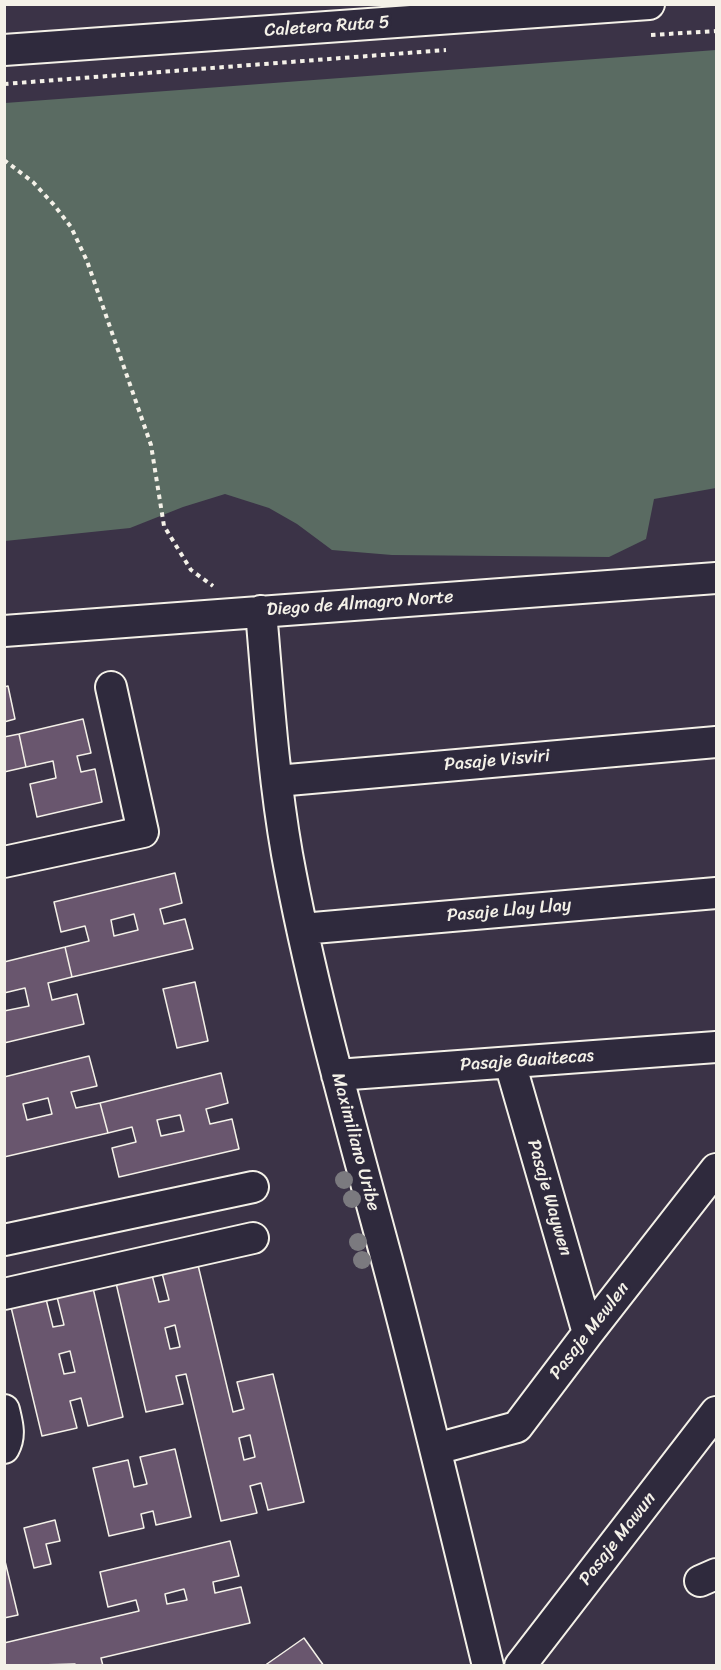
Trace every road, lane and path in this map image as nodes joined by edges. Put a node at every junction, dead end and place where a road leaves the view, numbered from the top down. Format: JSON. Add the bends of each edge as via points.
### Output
{"nodes":[{"id":1,"x":649,"y":4,"type":"edge"},
{"id":2,"x":717,"y":31,"type":"edge"},
{"id":3,"x":645,"y":35,"type":"dead end"},
{"id":4,"x":451,"y":49,"type":"dead end"},
{"id":5,"x":4,"y":50,"type":"edge"},
{"id":6,"x":4,"y":84,"type":"edge"},
{"id":7,"x":4,"y":160,"type":"edge"},
{"id":8,"x":717,"y":578,"type":"edge"},
{"id":9,"x":252,"y":612,"type":"junction"},
{"id":10,"x":4,"y":631,"type":"edge"},
{"id":11,"x":111,"y":687,"type":"dead end"},
{"id":12,"x":717,"y":742,"type":"edge"},
{"id":13,"x":277,"y":780,"type":"junction"},
{"id":14,"x":4,"y":862,"type":"edge"},
{"id":15,"x":717,"y":892,"type":"edge"},
{"id":16,"x":302,"y":929,"type":"junction"},
{"id":17,"x":717,"y":1047,"type":"edge"},
{"id":18,"x":510,"y":1062,"type":"junction"},
{"id":19,"x":338,"y":1075,"type":"junction"},
{"id":20,"x":717,"y":1169,"type":"edge"},
{"id":21,"x":253,"y":1187,"type":"dead end"},
{"id":22,"x":253,"y":1238,"type":"dead end"},
{"id":23,"x":4,"y":1240,"type":"edge"},
{"id":24,"x":4,"y":1294,"type":"edge"},
{"id":25,"x":588,"y":1333,"type":"junction"},
{"id":26,"x":4,"y":1410,"type":"edge"},
{"id":27,"x":717,"y":1412,"type":"edge"},
{"id":28,"x":4,"y":1448,"type":"edge"},
{"id":29,"x":436,"y":1449,"type":"junction"},
{"id":30,"x":488,"y":1665,"type":"edge"},
{"id":31,"x":520,"y":1665,"type":"edge"}],
"edges":[{"from":1,"to":5,"type":"street","name":"Caletera Ruta 5"},
{"from":2,"to":3,"type":"path"},
{"from":4,"to":6,"type":"path"},
{"from":7,"to":9,"type":"path","via":[[33,182],[54,205],[71,227],[87,261],[151,445],[164,526],[170,537],[191,570],[219,591],[237,612]]},
{"from":8,"to":9,"type":"street","name":"Diego de Almagro Norte"},
{"from":9,"to":10,"type":"street","name":"Diego de Almagro Norte"},
{"from":9,"to":13,"type":"street","name":"Maximiliano Uribe"},
{"from":11,"to":14,"type":"street","via":[[143,832]]},
{"from":12,"to":13,"type":"street","name":"Pasaje Visviri"},
{"from":13,"to":16,"type":"street","name":"Maximiliano Uribe"},
{"from":15,"to":16,"type":"street","name":"Pasaje Llay Llay"},
{"from":16,"to":19,"type":"street","name":"Maximiliano Uribe"},
{"from":17,"to":18,"type":"street","name":"Pasaje Guaitecas"},
{"from":18,"to":19,"type":"street","name":"Pasaje Guaitecas"},
{"from":18,"to":25,"type":"street","name":"Pasaje Waywen"},
{"from":19,"to":29,"type":"street","name":"Maximiliano Uribe"},
{"from":20,"to":25,"type":"street","name":"Pasaje Mewlen"},
{"from":21,"to":23,"type":"street"},
{"from":22,"to":24,"type":"street"},
{"from":25,"to":29,"type":"street","name":"Pasaje Mewlen","via":[[517,1427]]},
{"from":26,"to":28,"type":"street","via":[[8,1441]]},
{"from":27,"to":31,"type":"street","name":"Pasaje Mawun"},
{"from":29,"to":30,"type":"street","name":"Maximiliano Uribe"}]}
